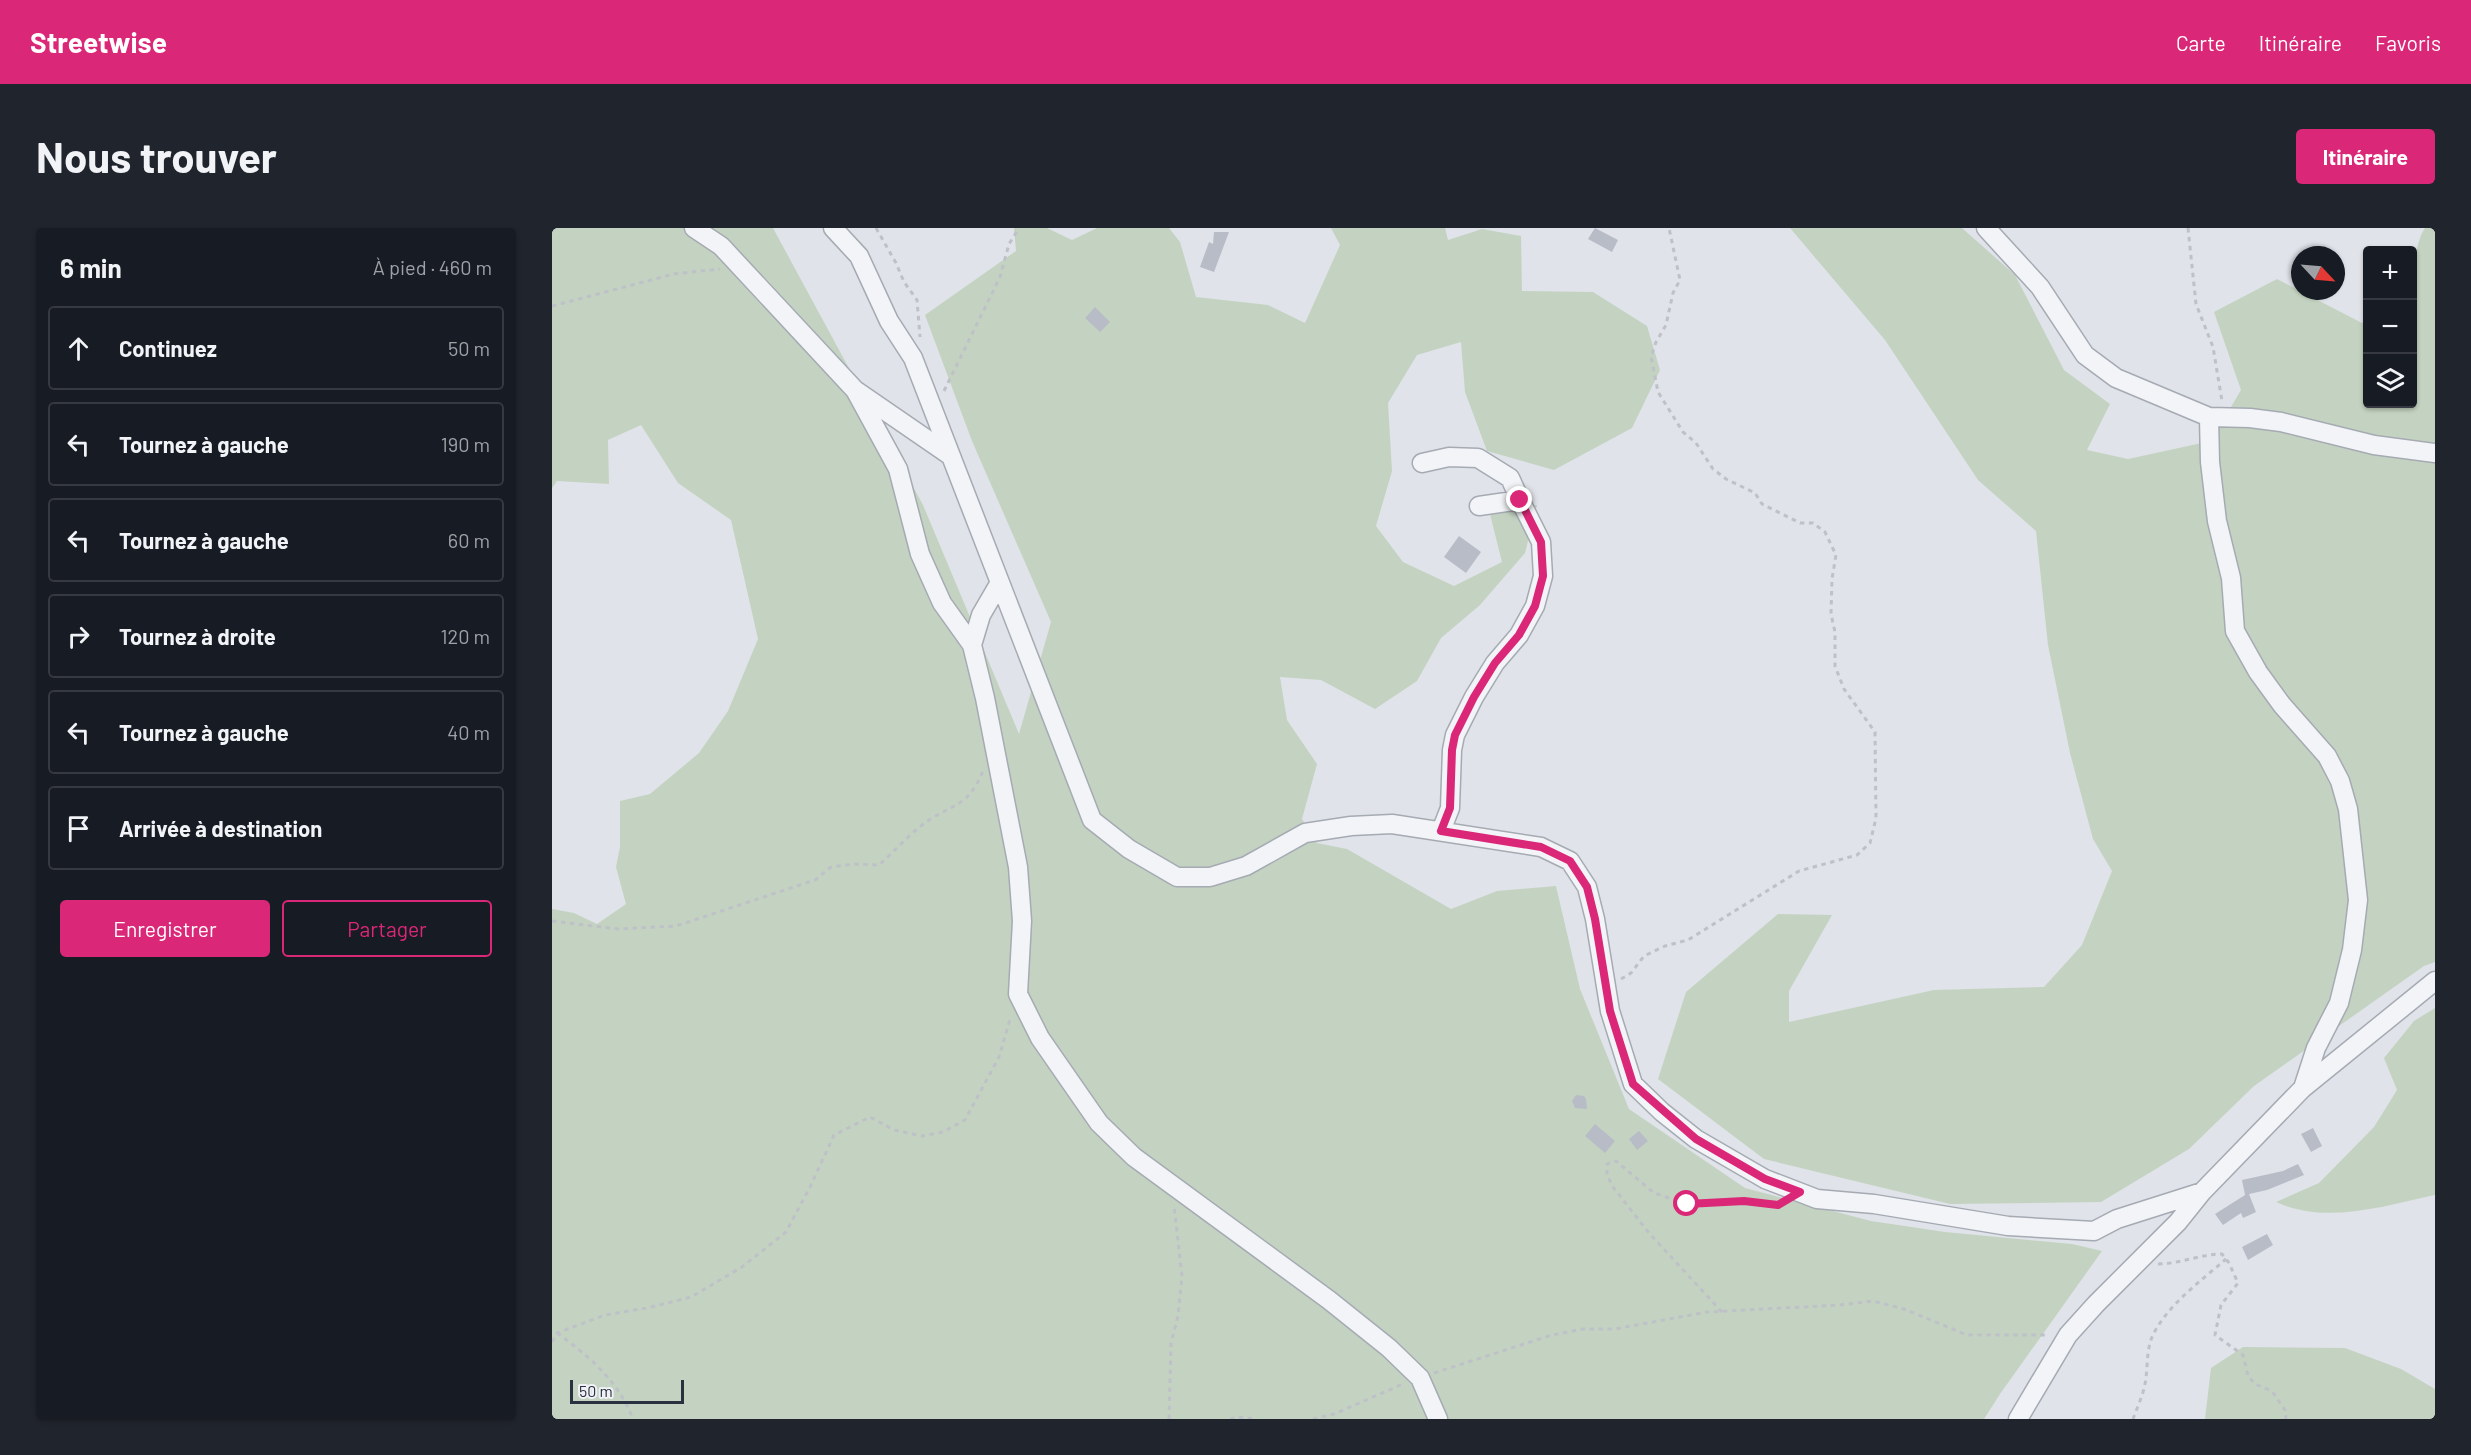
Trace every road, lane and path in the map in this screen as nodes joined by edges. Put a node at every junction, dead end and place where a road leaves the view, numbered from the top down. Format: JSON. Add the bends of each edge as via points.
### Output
{"nodes":[{"id":1,"x":694,"y":228,"type":"edge"},
{"id":2,"x":833,"y":228,"type":"edge"},
{"id":3,"x":876,"y":228,"type":"edge"},
{"id":4,"x":1019,"y":228,"type":"edge"},
{"id":5,"x":1669,"y":228,"type":"edge"},
{"id":6,"x":1986,"y":228,"type":"edge"},
{"id":7,"x":2188,"y":228,"type":"edge"},
{"id":8,"x":727,"y":269,"type":"dead end"},
{"id":9,"x":552,"y":306,"type":"edge"},
{"id":10,"x":913,"y":358,"type":"junction"},
{"id":11,"x":855,"y":390,"type":"junction"},
{"id":12,"x":931,"y":406,"type":"junction"},
{"id":13,"x":2216,"y":417,"type":"junction"},
{"id":14,"x":2435,"y":453,"type":"edge"},
{"id":15,"x":951,"y":456,"type":"junction"},
{"id":16,"x":1422,"y":463,"type":"dead end"},
{"id":17,"x":1520,"y":500,"type":"junction"},
{"id":18,"x":1479,"y":506,"type":"dead end"},
{"id":19,"x":999,"y":584,"type":"junction"},
{"id":20,"x":972,"y":645,"type":"junction"},
{"id":21,"x":993,"y":747,"type":"junction"},
{"id":22,"x":1441,"y":831,"type":"junction"},
{"id":23,"x":552,"y":921,"type":"edge"},
{"id":24,"x":2435,"y":981,"type":"edge"},
{"id":25,"x":1606,"y":986,"type":"junction"},
{"id":26,"x":1018,"y":994,"type":"junction"},
{"id":27,"x":2303,"y":1088,"type":"junction"},
{"id":28,"x":1176,"y":1189,"type":"junction"},
{"id":29,"x":1800,"y":1192,"type":"junction"},
{"id":30,"x":2202,"y":1192,"type":"junction"},
{"id":31,"x":2226,"y":1259,"type":"junction"},
{"id":32,"x":2138,"y":1262,"type":"junction"},
{"id":33,"x":1722,"y":1312,"type":"junction"},
{"id":34,"x":557,"y":1333,"type":"junction"},
{"id":35,"x":2068,"y":1335,"type":"junction"},
{"id":36,"x":552,"y":1342,"type":"edge"},
{"id":37,"x":1420,"y":1378,"type":"junction"},
{"id":38,"x":633,"y":1419,"type":"edge"},
{"id":39,"x":1169,"y":1419,"type":"edge"},
{"id":40,"x":1230,"y":1419,"type":"edge"},
{"id":41,"x":1257,"y":1419,"type":"edge"},
{"id":42,"x":1313,"y":1419,"type":"edge"},
{"id":43,"x":1438,"y":1419,"type":"edge"},
{"id":44,"x":2018,"y":1419,"type":"edge"},
{"id":45,"x":2133,"y":1419,"type":"edge"},
{"id":46,"x":2286,"y":1419,"type":"edge"}],
"edges":[{"from":1,"to":11,"type":"street","via":[[721,246]]},
{"from":2,"to":10,"type":"street","via":[[859,256],[890,321]]},
{"from":3,"to":10,"type":"path","via":[[917,300],[920,337]]},
{"from":4,"to":12,"type":"path","via":[[1009,244],[1000,277],[941,397]]},
{"from":5,"to":25,"type":"path","via":[[1680,280],[1651,357],[1658,392],[1713,469],[1755,493],[1762,504],[1800,523],[1813,523],[1825,532],[1836,555],[1831,614],[1835,666],[1844,689],[1875,732],[1876,818],[1870,843],[1857,855],[1799,871],[1688,940],[1665,945],[1644,956],[1631,973]]},
{"from":6,"to":13,"type":"street","via":[[2040,287],[2085,355],[2116,378]]},
{"from":7,"to":13,"type":"path","via":[[2196,304],[2213,347]]},
{"from":8,"to":9,"type":"path","via":[[674,274]]},
{"from":10,"to":12,"type":"street"},
{"from":11,"to":15,"type":"street"},
{"from":11,"to":20,"type":"street","via":[[898,469],[920,554],[942,603]]},
{"from":12,"to":15,"type":"street"},
{"from":13,"to":14,"type":"street","via":[[2281,422],[2374,445]]},
{"from":13,"to":27,"type":"street","via":[[2210,462],[2215,509],[2231,578],[2235,631],[2282,705],[2327,756],[2348,809],[2358,900],[2352,950],[2339,1003],[2316,1048]]},
{"from":15,"to":19,"type":"street"},
{"from":16,"to":17,"type":"street","via":[[1449,457],[1478,458],[1510,478]]},
{"from":17,"to":18,"type":"street"},
{"from":17,"to":22,"type":"street","via":[[1541,542],[1543,576],[1535,606],[1519,635],[1495,663],[1455,735],[1450,808]]},
{"from":19,"to":20,"type":"street","via":[[981,615]]},
{"from":19,"to":22,"type":"street","via":[[1092,820],[1129,849],[1177,877],[1210,877],[1246,866],[1305,833],[1392,824]]},
{"from":20,"to":21,"type":"street"},
{"from":21,"to":23,"type":"path","via":[[976,788],[959,805],[927,821],[879,865],[831,867],[815,880],[676,926],[618,929]]},
{"from":21,"to":26,"type":"street","via":[[1018,867],[1022,921]]},
{"from":22,"to":25,"type":"street","via":[[1541,847],[1570,861],[1587,887]]},
{"from":24,"to":27,"type":"street"},
{"from":25,"to":29,"type":"street","via":[[1633,1084],[1696,1139],[1765,1179]]},
{"from":26,"to":28,"type":"street","via":[[1040,1038],[1099,1123],[1134,1157]]},
{"from":26,"to":34,"type":"path","via":[[999,1057],[965,1120],[943,1132],[922,1136],[894,1130],[870,1117],[834,1135],[786,1232],[742,1267],[691,1297],[605,1315]]},
{"from":27,"to":30,"type":"street"},
{"from":28,"to":37,"type":"street","via":[[1329,1300]]},
{"from":28,"to":39,"type":"path","via":[[1174,1209],[1182,1276],[1171,1342]]},
{"from":29,"to":30,"type":"street","via":[[1817,1199],[1874,1204],[2008,1226],[2094,1231],[2118,1219]]},
{"from":29,"to":33,"type":"path","via":[[1778,1205],[1744,1201],[1687,1204],[1654,1193],[1616,1161],[1607,1164],[1607,1175],[1620,1196]]},
{"from":30,"to":32,"type":"street"},
{"from":31,"to":32,"type":"path","via":[[2222,1254],[2206,1254],[2179,1262]]},
{"from":31,"to":45,"type":"path","via":[[2168,1314],[2152,1337],[2145,1385]]},
{"from":31,"to":46,"type":"path","via":[[2238,1282],[2222,1305],[2215,1335],[2243,1355],[2248,1376],[2255,1384],[2272,1391],[2285,1410]]},
{"from":32,"to":35,"type":"street"},
{"from":33,"to":35,"type":"path","via":[[1873,1301],[1904,1309],[1967,1335]]},
{"from":33,"to":37,"type":"path","via":[[1552,1335]]},
{"from":34,"to":36,"type":"path"},
{"from":34,"to":38,"type":"path","via":[[617,1387]]},
{"from":35,"to":44,"type":"street"},
{"from":37,"to":42,"type":"path"},
{"from":37,"to":43,"type":"street"},
{"from":40,"to":41,"type":"path"}]}
